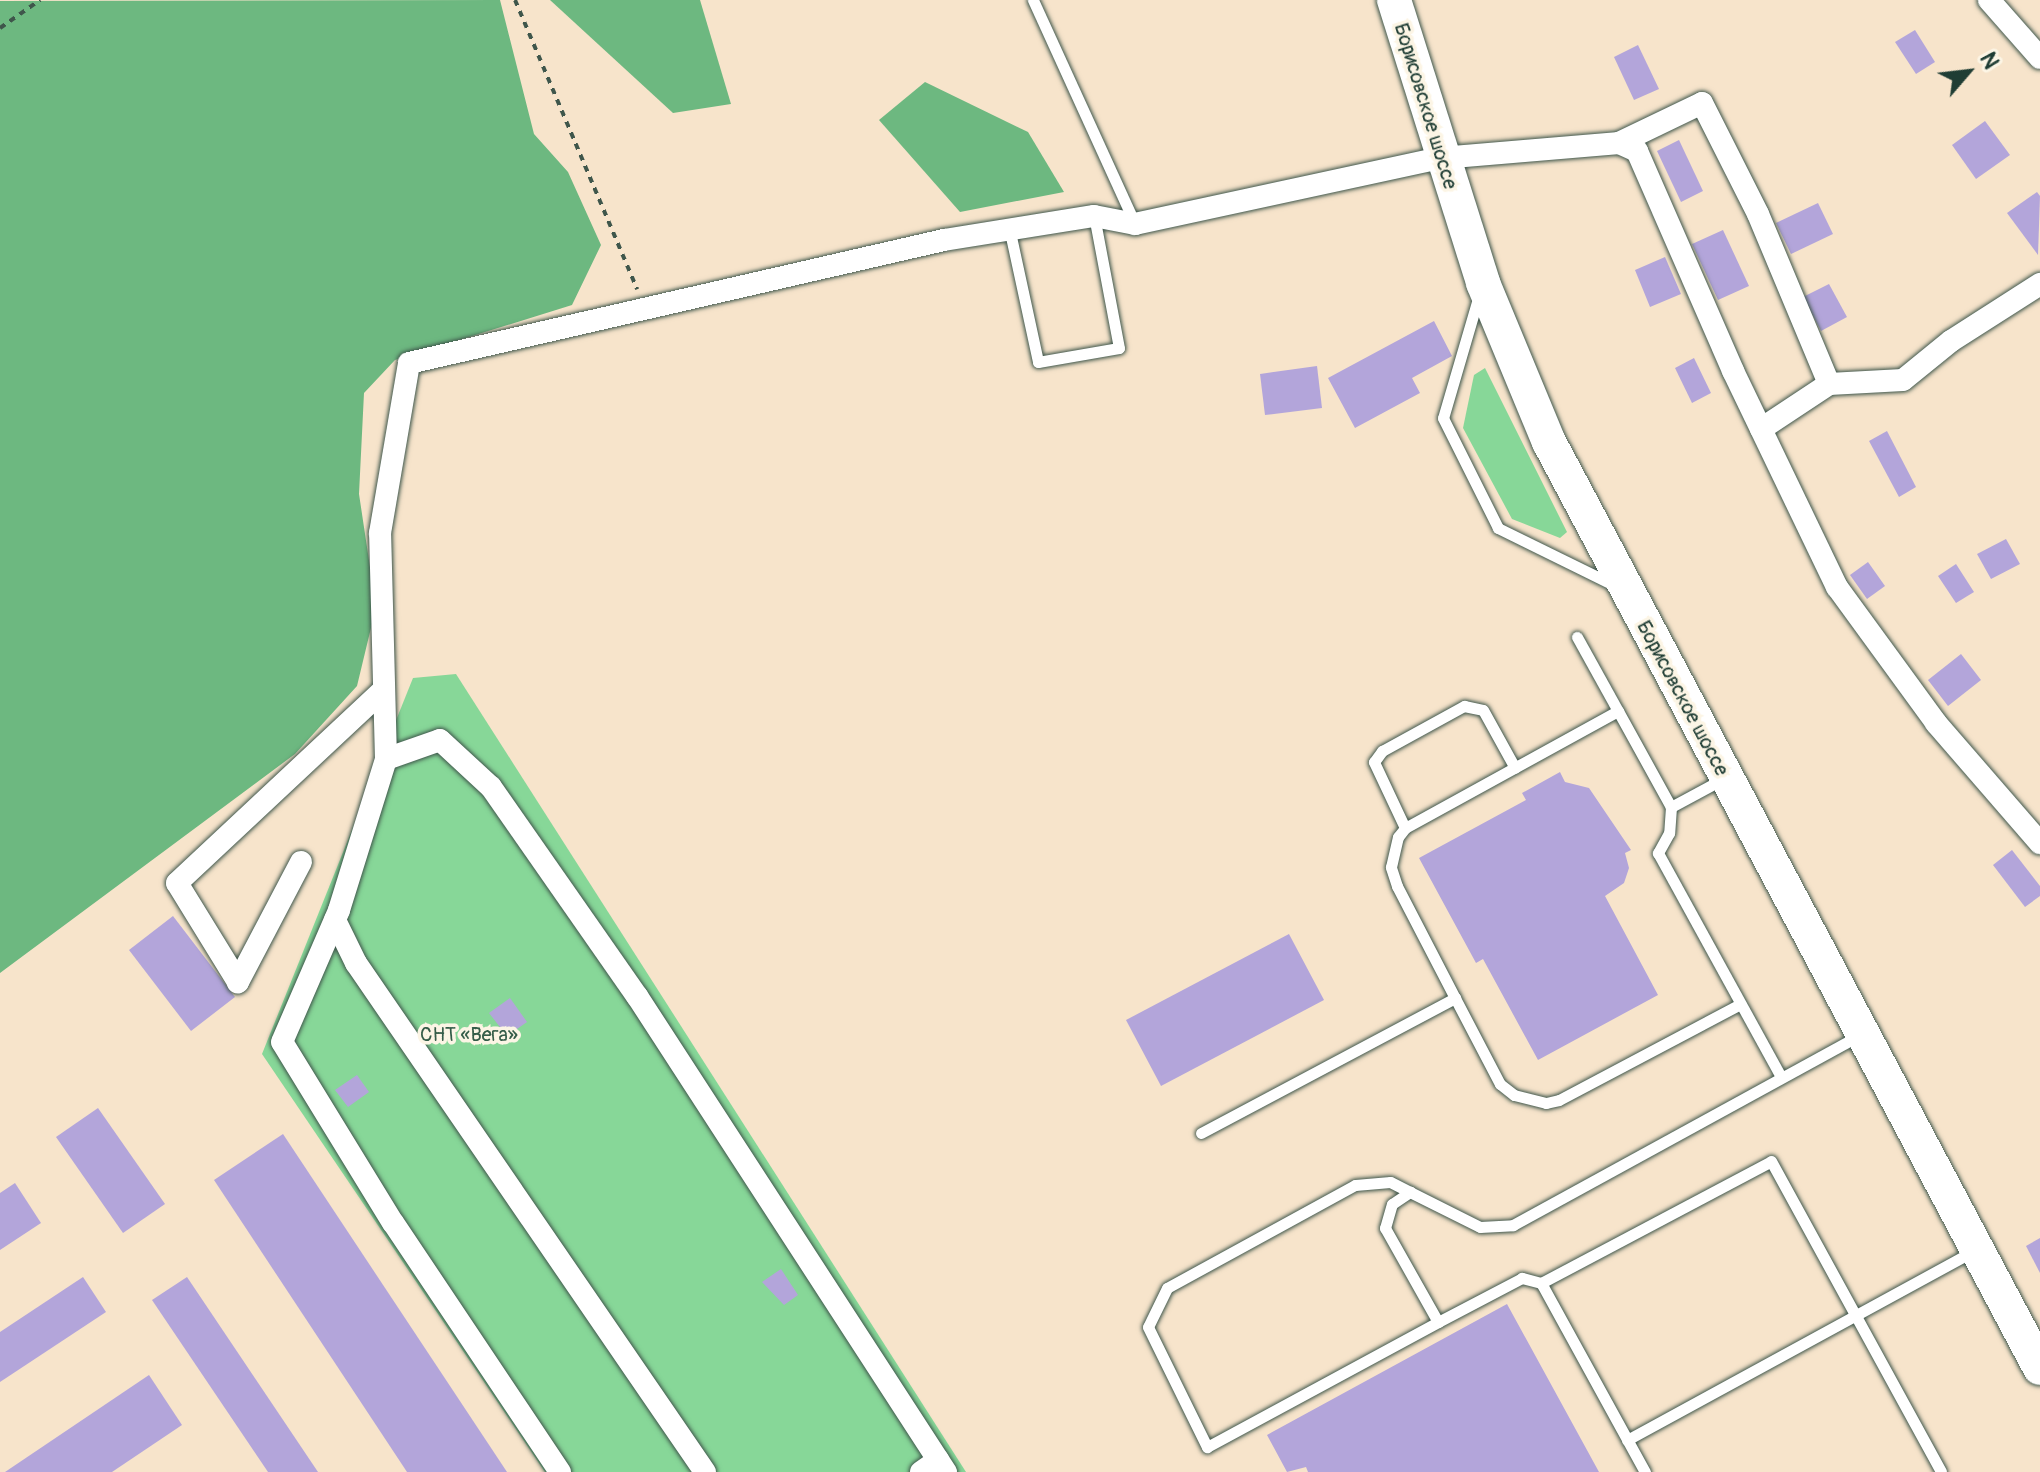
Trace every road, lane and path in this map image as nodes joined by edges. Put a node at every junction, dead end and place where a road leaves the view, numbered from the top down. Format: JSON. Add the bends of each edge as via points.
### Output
{"nodes":[{"id":1,"x":40,"y":0,"type":"edge"},
{"id":2,"x":515,"y":0,"type":"edge"},
{"id":3,"x":1033,"y":0,"type":"edge"},
{"id":4,"x":1394,"y":0,"type":"edge"},
{"id":5,"x":1989,"y":0,"type":"edge"},
{"id":6,"x":0,"y":28,"type":"edge"},
{"id":7,"x":2040,"y":58,"type":"edge"},
{"id":8,"x":1619,"y":143,"type":"junction"},
{"id":9,"x":1441,"y":158,"type":"junction"},
{"id":10,"x":1094,"y":216,"type":"junction"},
{"id":11,"x":1135,"y":224,"type":"junction"},
{"id":12,"x":1010,"y":232,"type":"junction"},
{"id":13,"x":1483,"y":283,"type":"junction"},
{"id":14,"x":2040,"y":284,"type":"edge"},
{"id":15,"x":644,"y":306,"type":"junction"},
{"id":16,"x":1829,"y":384,"type":"junction"},
{"id":17,"x":1761,"y":429,"type":"junction"},
{"id":18,"x":1627,"y":591,"type":"junction"},
{"id":19,"x":1577,"y":637,"type":"dead end"},
{"id":20,"x":382,"y":691,"type":"junction"},
{"id":21,"x":1618,"y":711,"type":"junction"},
{"id":22,"x":386,"y":759,"type":"junction"},
{"id":23,"x":1515,"y":768,"type":"junction"},
{"id":24,"x":1725,"y":779,"type":"junction"},
{"id":25,"x":1671,"y":807,"type":"junction"},
{"id":26,"x":1405,"y":828,"type":"junction"},
{"id":27,"x":2040,"y":843,"type":"edge"},
{"id":28,"x":301,"y":862,"type":"dead end"},
{"id":29,"x":335,"y":920,"type":"junction"},
{"id":30,"x":1455,"y":998,"type":"junction"},
{"id":31,"x":1740,"y":1004,"type":"junction"},
{"id":32,"x":1862,"y":1034,"type":"junction"},
{"id":33,"x":1780,"y":1075,"type":"junction"},
{"id":34,"x":1201,"y":1133,"type":"dead end"},
{"id":35,"x":1410,"y":1192,"type":"junction"},
{"id":36,"x":1978,"y":1249,"type":"junction"},
{"id":37,"x":1541,"y":1283,"type":"junction"},
{"id":38,"x":1855,"y":1315,"type":"junction"},
{"id":39,"x":1438,"y":1322,"type":"junction"},
{"id":40,"x":2037,"y":1355,"type":"edge"},
{"id":41,"x":1627,"y":1440,"type":"junction"},
{"id":42,"x":935,"y":1468,"type":"edge"},
{"id":43,"x":560,"y":1472,"type":"edge"},
{"id":44,"x":705,"y":1472,"type":"edge"},
{"id":45,"x":1645,"y":1472,"type":"edge"},
{"id":46,"x":1941,"y":1472,"type":"edge"}],
"edges":[{"from":1,"to":6,"type":"path"},
{"from":2,"to":15,"type":"path"},
{"from":3,"to":11,"type":"lane"},
{"from":4,"to":9,"type":"main road","name":"Борисовское шоссе"},
{"from":5,"to":7,"type":"street"},
{"from":8,"to":9,"type":"street"},
{"from":8,"to":16,"type":"street","via":[[1702,103],[1758,214]]},
{"from":8,"to":17,"type":"street","via":[[1637,151]]},
{"from":9,"to":11,"type":"street"},
{"from":9,"to":13,"type":"main road","name":"Борисовское шоссе"},
{"from":10,"to":11,"type":"street"},
{"from":10,"to":12,"type":"street"},
{"from":10,"to":12,"type":"lane","via":[[1119,348],[1038,362]]},
{"from":12,"to":15,"type":"street","via":[[944,240]]},
{"from":13,"to":18,"type":"main road","name":"Борисовское шоссе","via":[[1549,442]]},
{"from":13,"to":18,"type":"lane","via":[[1443,418],[1498,528]]},
{"from":14,"to":16,"type":"street","via":[[1951,341],[1903,380]]},
{"from":15,"to":20,"type":"street","via":[[409,363],[380,533]]},
{"from":16,"to":17,"type":"street"},
{"from":17,"to":27,"type":"street","via":[[1837,587],[1936,723]]},
{"from":18,"to":24,"type":"main road","name":"Борисовское шоссе"},
{"from":19,"to":21,"type":"lane"},
{"from":20,"to":22,"type":"street"},
{"from":20,"to":28,"type":"street","via":[[177,883],[238,982]]},
{"from":21,"to":23,"type":"lane"},
{"from":21,"to":25,"type":"lane"},
{"from":22,"to":29,"type":"street"},
{"from":22,"to":42,"type":"street","via":[[440,740],[491,787],[637,996]]},
{"from":23,"to":26,"type":"lane"},
{"from":23,"to":26,"type":"lane","via":[[1483,710],[1470,705],[1382,751],[1374,762]]},
{"from":24,"to":25,"type":"lane"},
{"from":24,"to":32,"type":"main road","name":"Борисовское шоссе"},
{"from":25,"to":31,"type":"lane","via":[[1669,833],[1658,853]]},
{"from":26,"to":30,"type":"lane","via":[[1392,851],[1397,886]]},
{"from":29,"to":43,"type":"street","via":[[282,1042],[393,1223]]},
{"from":29,"to":44,"type":"street","via":[[356,963]]},
{"from":30,"to":31,"type":"lane","via":[[1500,1084],[1514,1095],[1546,1103]]},
{"from":30,"to":34,"type":"lane"},
{"from":31,"to":33,"type":"lane"},
{"from":32,"to":33,"type":"lane"},
{"from":32,"to":36,"type":"main road","name":"Борисовское шоссе"},
{"from":33,"to":35,"type":"lane","via":[[1513,1225],[1480,1227]]},
{"from":35,"to":39,"type":"lane","via":[[1392,1204],[1385,1228]]},
{"from":35,"to":39,"type":"lane","via":[[1390,1182],[1355,1185],[1167,1288],[1148,1327],[1207,1447]]},
{"from":36,"to":38,"type":"lane"},
{"from":36,"to":40,"type":"main road","name":"Борисовское шоссе"},
{"from":37,"to":38,"type":"lane","via":[[1771,1161]]},
{"from":37,"to":39,"type":"lane","via":[[1522,1278]]},
{"from":37,"to":41,"type":"lane"},
{"from":38,"to":41,"type":"lane"},
{"from":38,"to":46,"type":"lane"},
{"from":41,"to":45,"type":"lane"}]}
